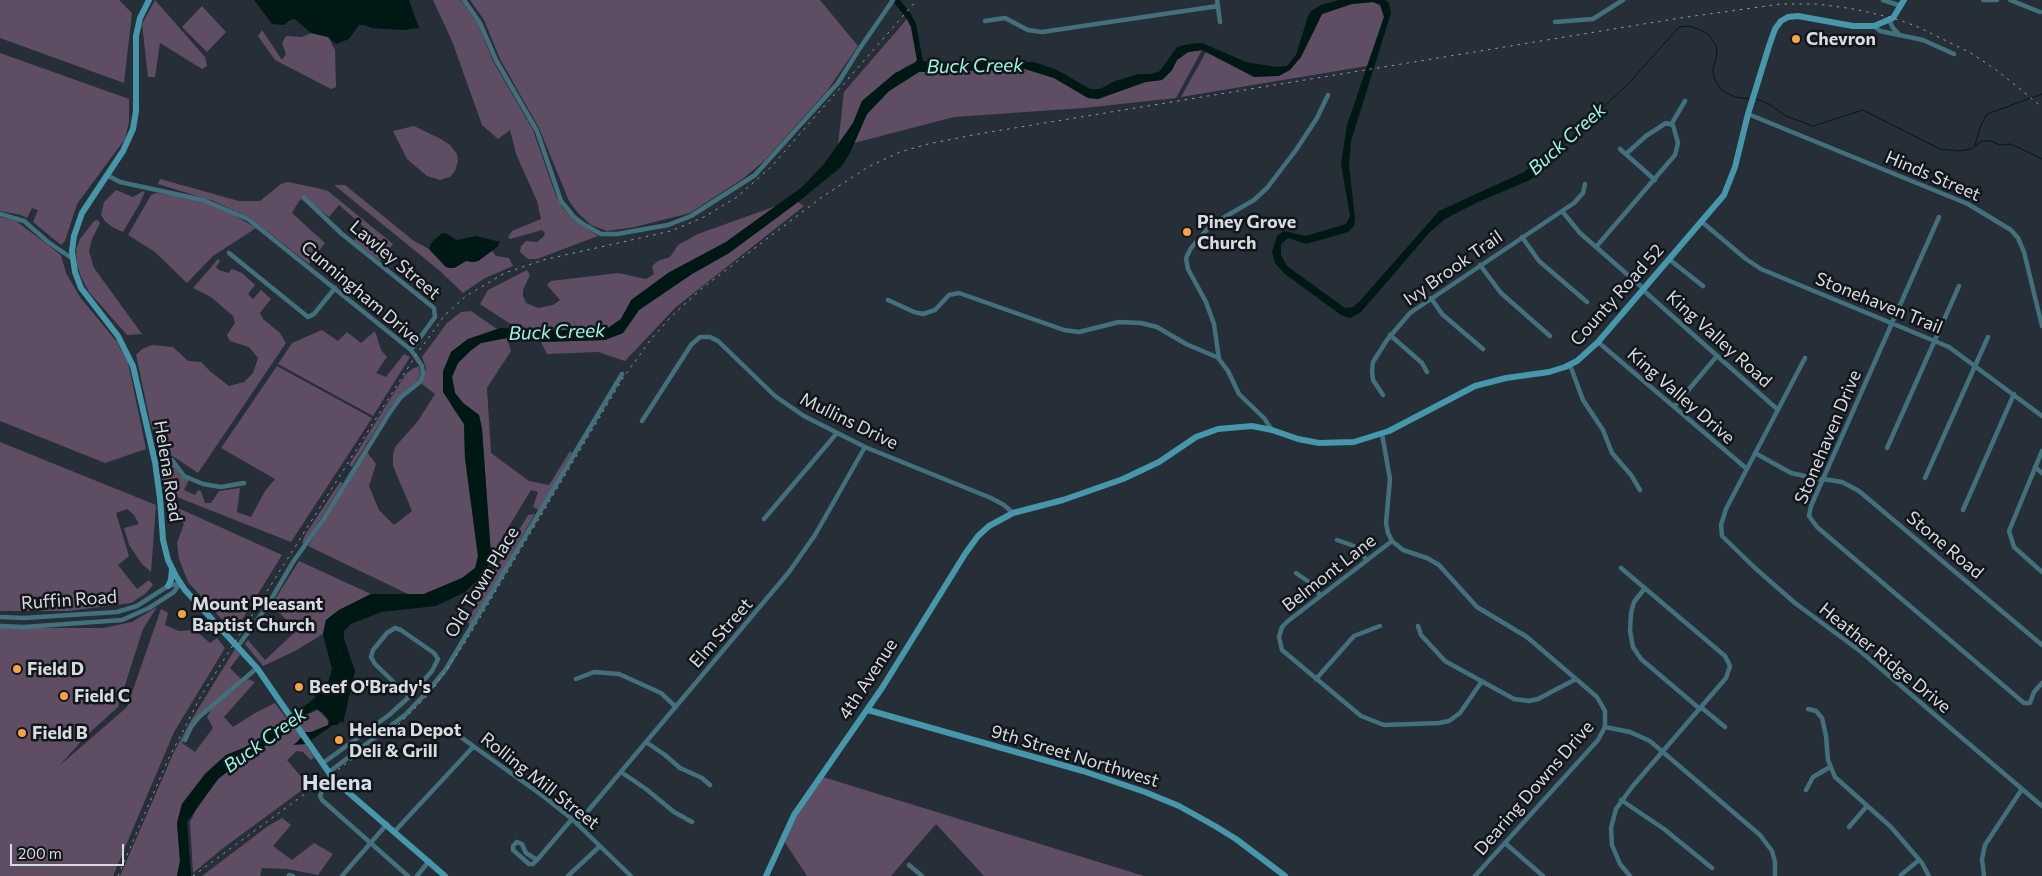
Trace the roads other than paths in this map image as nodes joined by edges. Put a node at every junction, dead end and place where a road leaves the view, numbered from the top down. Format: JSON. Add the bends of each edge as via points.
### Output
{"nodes":[{"id":1,"x":149,"y":0,"type":"edge"},
{"id":2,"x":464,"y":0,"type":"edge"},
{"id":3,"x":893,"y":0,"type":"edge"},
{"id":4,"x":1217,"y":0,"type":"edge"},
{"id":5,"x":1623,"y":0,"type":"edge"},
{"id":6,"x":1883,"y":0,"type":"edge"},
{"id":7,"x":1983,"y":0,"type":"edge"},
{"id":8,"x":1996,"y":0,"type":"edge"},
{"id":9,"x":2010,"y":0,"type":"edge"},
{"id":10,"x":1902,"y":3,"type":"edge"},
{"id":11,"x":1218,"y":6,"type":"junction"},
{"id":12,"x":2040,"y":12,"type":"dead end"},
{"id":13,"x":1889,"y":20,"type":"junction"},
{"id":14,"x":986,"y":21,"type":"dead end"},
{"id":15,"x":1220,"y":22,"type":"dead end"},
{"id":16,"x":1555,"y":22,"type":"dead end"},
{"id":17,"x":1874,"y":26,"type":"junction"},
{"id":18,"x":1901,"y":34,"type":"junction"},
{"id":19,"x":1954,"y":54,"type":"dead end"},
{"id":20,"x":1328,"y":95,"type":"dead end"},
{"id":21,"x":1685,"y":101,"type":"dead end"},
{"id":22,"x":1748,"y":114,"type":"junction"},
{"id":23,"x":1672,"y":124,"type":"junction"},
{"id":24,"x":1620,"y":149,"type":"dead end"},
{"id":25,"x":1626,"y":154,"type":"junction"},
{"id":26,"x":107,"y":175,"type":"junction"},
{"id":27,"x":1655,"y":180,"type":"junction"},
{"id":28,"x":1585,"y":184,"type":"dead end"},
{"id":29,"x":304,"y":198,"type":"dead end"},
{"id":30,"x":1562,"y":211,"type":"junction"},
{"id":31,"x":0,"y":214,"type":"edge"},
{"id":32,"x":1939,"y":217,"type":"dead end"},
{"id":33,"x":1702,"y":222,"type":"junction"},
{"id":34,"x":1522,"y":237,"type":"junction"},
{"id":35,"x":1596,"y":247,"type":"junction"},
{"id":36,"x":229,"y":253,"type":"dead end"},
{"id":37,"x":73,"y":259,"type":"junction"},
{"id":38,"x":1670,"y":260,"type":"junction"},
{"id":39,"x":1480,"y":265,"type":"junction"},
{"id":40,"x":1703,"y":286,"type":"dead end"},
{"id":41,"x":1959,"y":286,"type":"dead end"},
{"id":42,"x":335,"y":288,"type":"junction"},
{"id":43,"x":1643,"y":290,"type":"junction"},
{"id":44,"x":1431,"y":298,"type":"junction"},
{"id":45,"x":888,"y":300,"type":"dead end"},
{"id":46,"x":1587,"y":302,"type":"dead end"},
{"id":47,"x":1892,"y":322,"type":"junction"},
{"id":48,"x":2042,"y":326,"type":"edge"},
{"id":49,"x":1390,"y":335,"type":"junction"},
{"id":50,"x":1550,"y":336,"type":"dead end"},
{"id":51,"x":1988,"y":337,"type":"dead end"},
{"id":52,"x":1935,"y":340,"type":"junction"},
{"id":53,"x":1598,"y":342,"type":"junction"},
{"id":54,"x":1483,"y":349,"type":"dead end"},
{"id":55,"x":411,"y":350,"type":"junction"},
{"id":56,"x":1717,"y":356,"type":"junction"},
{"id":57,"x":1219,"y":358,"type":"junction"},
{"id":58,"x":1805,"y":358,"type":"dead end"},
{"id":59,"x":1570,"y":365,"type":"junction"},
{"id":60,"x":1976,"y":366,"type":"junction"},
{"id":61,"x":1427,"y":372,"type":"dead end"},
{"id":62,"x":622,"y":374,"type":"dead end"},
{"id":63,"x":2014,"y":394,"type":"junction"},
{"id":64,"x":1383,"y":395,"type":"dead end"},
{"id":65,"x":1674,"y":407,"type":"junction"},
{"id":66,"x":1777,"y":409,"type":"junction"},
{"id":67,"x":2042,"y":416,"type":"edge"},
{"id":68,"x":642,"y":421,"type":"dead end"},
{"id":69,"x":1272,"y":430,"type":"junction"},
{"id":70,"x":837,"y":433,"type":"junction"},
{"id":71,"x":1382,"y":434,"type":"junction"},
{"id":72,"x":865,"y":446,"type":"junction"},
{"id":73,"x":1888,"y":448,"type":"dead end"},
{"id":74,"x":2042,"y":451,"type":"edge"},
{"id":75,"x":1755,"y":453,"type":"junction"},
{"id":76,"x":155,"y":462,"type":"junction"},
{"id":77,"x":2035,"y":468,"type":"junction"},
{"id":78,"x":1747,"y":469,"type":"junction"},
{"id":79,"x":2042,"y":473,"type":"edge"},
{"id":80,"x":1925,"y":478,"type":"dead end"},
{"id":81,"x":1823,"y":479,"type":"junction"},
{"id":82,"x":244,"y":483,"type":"dead end"},
{"id":83,"x":1640,"y":490,"type":"dead end"},
{"id":84,"x":1962,"y":510,"type":"dead end"},
{"id":85,"x":1013,"y":513,"type":"junction"},
{"id":86,"x":764,"y":519,"type":"dead end"},
{"id":87,"x":1337,"y":540,"type":"dead end"},
{"id":88,"x":1392,"y":541,"type":"junction"},
{"id":89,"x":1367,"y":560,"type":"junction"},
{"id":90,"x":172,"y":568,"type":"junction"},
{"id":91,"x":1621,"y":568,"type":"dead end"},
{"id":92,"x":2042,"y":572,"type":"edge"},
{"id":93,"x":1296,"y":574,"type":"dead end"},
{"id":94,"x":180,"y":583,"type":"junction"},
{"id":95,"x":168,"y":586,"type":"junction"},
{"id":96,"x":1645,"y":588,"type":"junction"},
{"id":97,"x":1320,"y":595,"type":"junction"},
{"id":98,"x":0,"y":617,"type":"edge"},
{"id":99,"x":0,"y":626,"type":"edge"},
{"id":100,"x":1380,"y":626,"type":"dead end"},
{"id":101,"x":1418,"y":626,"type":"dead end"},
{"id":102,"x":238,"y":646,"type":"junction"},
{"id":103,"x":2042,"y":646,"type":"edge"},
{"id":104,"x":257,"y":668,"type":"junction"},
{"id":105,"x":576,"y":679,"type":"dead end"},
{"id":106,"x":1316,"y":679,"type":"junction"},
{"id":107,"x":1576,"y":679,"type":"junction"},
{"id":108,"x":1482,"y":681,"type":"junction"},
{"id":109,"x":2042,"y":683,"type":"edge"},
{"id":110,"x":409,"y":697,"type":"junction"},
{"id":111,"x":676,"y":707,"type":"junction"},
{"id":112,"x":1701,"y":708,"type":"junction"},
{"id":113,"x":1808,"y":709,"type":"dead end"},
{"id":114,"x":868,"y":710,"type":"junction"},
{"id":115,"x":1605,"y":727,"type":"junction"},
{"id":116,"x":1725,"y":727,"type":"dead end"},
{"id":117,"x":453,"y":728,"type":"dead end"},
{"id":118,"x":185,"y":740,"type":"dead end"},
{"id":119,"x":646,"y":742,"type":"junction"},
{"id":120,"x":473,"y":747,"type":"junction"},
{"id":121,"x":1663,"y":752,"type":"junction"},
{"id":122,"x":323,"y":763,"type":"junction"},
{"id":123,"x":1830,"y":767,"type":"junction"},
{"id":124,"x":329,"y":772,"type":"junction"},
{"id":125,"x":621,"y":772,"type":"junction"},
{"id":126,"x":334,"y":780,"type":"junction"},
{"id":127,"x":710,"y":785,"type":"dead end"},
{"id":128,"x":2022,"y":789,"type":"junction"},
{"id":129,"x":1806,"y":790,"type":"dead end"},
{"id":130,"x":1621,"y":800,"type":"junction"},
{"id":131,"x":1866,"y":806,"type":"junction"},
{"id":132,"x":2042,"y":806,"type":"edge"},
{"id":133,"x":572,"y":819,"type":"junction"},
{"id":134,"x":692,"y":822,"type":"dead end"},
{"id":135,"x":387,"y":824,"type":"junction"},
{"id":136,"x":577,"y":824,"type":"junction"},
{"id":137,"x":1848,"y":827,"type":"dead end"},
{"id":138,"x":395,"y":831,"type":"junction"},
{"id":139,"x":371,"y":843,"type":"junction"},
{"id":140,"x":1505,"y":844,"type":"junction"},
{"id":141,"x":600,"y":846,"type":"junction"},
{"id":142,"x":537,"y":860,"type":"junction"},
{"id":143,"x":1920,"y":860,"type":"junction"},
{"id":144,"x":429,"y":862,"type":"junction"},
{"id":145,"x":909,"y":864,"type":"dead end"},
{"id":146,"x":1712,"y":868,"type":"dead end"},
{"id":147,"x":1901,"y":875,"type":"dead end"},
{"id":148,"x":342,"y":876,"type":"edge"},
{"id":149,"x":408,"y":876,"type":"edge"},
{"id":150,"x":417,"y":876,"type":"edge"},
{"id":151,"x":445,"y":876,"type":"edge"},
{"id":152,"x":568,"y":876,"type":"edge"},
{"id":153,"x":631,"y":876,"type":"edge"},
{"id":154,"x":766,"y":876,"type":"edge"},
{"id":155,"x":922,"y":876,"type":"edge"},
{"id":156,"x":1285,"y":876,"type":"edge"},
{"id":157,"x":1476,"y":876,"type":"edge"},
{"id":158,"x":1543,"y":876,"type":"edge"},
{"id":159,"x":1630,"y":876,"type":"edge"},
{"id":160,"x":1775,"y":876,"type":"edge"},
{"id":161,"x":1929,"y":876,"type":"edge"},
{"id":162,"x":1984,"y":876,"type":"edge"}],
"edges":[{"from":1,"to":26,"type":"street","name":"Helena Road","via":[[136,36],[134,123],[123,151]]},
{"from":2,"to":3,"type":"street","via":[[480,23],[496,60],[537,131],[561,200],[583,224],[601,234],[668,225],[691,216],[755,174],[838,83]]},
{"from":4,"to":11,"type":"street"},
{"from":5,"to":16,"type":"street","via":[[1593,19]]},
{"from":6,"to":10,"type":"street"},
{"from":7,"to":8,"type":"street"},
{"from":9,"to":12,"type":"street"},
{"from":10,"to":13,"type":"street","name":"County Road 52"},
{"from":11,"to":14,"type":"street","via":[[1042,32],[1033,32],[1005,18]]},
{"from":11,"to":15,"type":"street"},
{"from":13,"to":17,"type":"street","name":"County Road 52"},
{"from":13,"to":18,"type":"street"},
{"from":17,"to":18,"type":"street","via":[[1880,31]]},
{"from":17,"to":22,"type":"street","name":"County Road 52","via":[[1853,26],[1802,16],[1785,19],[1774,34]]},
{"from":18,"to":19,"type":"street","via":[[1924,40]]},
{"from":20,"to":57,"type":"street","via":[[1296,150],[1266,188],[1254,200],[1214,223],[1187,254],[1188,270],[1206,302],[1216,330]]},
{"from":21,"to":23,"type":"street"},
{"from":22,"to":33,"type":"street","name":"County Road 52","via":[[1728,187]]},
{"from":22,"to":48,"type":"street","name":"Hinds Street","via":[[1968,204],[2011,230],[2024,252]]},
{"from":23,"to":25,"type":"street","via":[[1666,123]]},
{"from":23,"to":27,"type":"street","via":[[1677,149]]},
{"from":24,"to":25,"type":"street"},
{"from":25,"to":27,"type":"street"},
{"from":26,"to":37,"type":"street","name":"Helena Road","via":[[79,220],[74,236]]},
{"from":26,"to":42,"type":"street","name":"Cunningham Drive","via":[[120,182],[185,195],[239,214]]},
{"from":27,"to":35,"type":"street"},
{"from":28,"to":30,"type":"street","name":"Ivy Brook Trail","via":[[1579,198]]},
{"from":29,"to":55,"type":"street","name":"Lawley Street","via":[[342,234],[434,308],[435,317]]},
{"from":30,"to":34,"type":"street","name":"Ivy Brook Trail"},
{"from":30,"to":35,"type":"street","name":"King Valley Road","via":[[1574,228]]},
{"from":31,"to":37,"type":"street","via":[[24,221]]},
{"from":32,"to":47,"type":"street","name":"Stonehaven Drive"},
{"from":33,"to":38,"type":"street","name":"County Road 52"},
{"from":33,"to":47,"type":"street","name":"Stonehaven Trail","via":[[1761,269]]},
{"from":34,"to":39,"type":"street","name":"Ivy Brook Trail"},
{"from":34,"to":46,"type":"street","via":[[1536,258]]},
{"from":35,"to":43,"type":"street","name":"King Valley Road"},
{"from":36,"to":42,"type":"street","via":[[308,317]]},
{"from":37,"to":76,"type":"street","name":"Helena Road","via":[[81,288],[118,336],[130,359]]},
{"from":38,"to":40,"type":"street"},
{"from":38,"to":43,"type":"street","name":"County Road 52"},
{"from":39,"to":44,"type":"street","name":"Ivy Brook Trail"},
{"from":39,"to":50,"type":"street","via":[[1501,293]]},
{"from":41,"to":52,"type":"street"},
{"from":42,"to":55,"type":"street","name":"Cunningham Drive"},
{"from":43,"to":53,"type":"street","name":"County Road 52"},
{"from":43,"to":56,"type":"street","name":"King Valley Road"},
{"from":44,"to":49,"type":"street","name":"Ivy Brook Trail","via":[[1413,310]]},
{"from":44,"to":54,"type":"street","via":[[1442,314]]},
{"from":45,"to":57,"type":"street","via":[[923,314],[934,310],[949,295],[959,293],[1064,330],[1079,332],[1119,322],[1141,323]]},
{"from":47,"to":52,"type":"street","name":"Stonehaven Trail"},
{"from":47,"to":81,"type":"street","name":"Stonehaven Drive"},
{"from":49,"to":61,"type":"street","via":[[1424,365]]},
{"from":49,"to":64,"type":"street","name":"Ivy Brook Trail","via":[[1372,366],[1373,380]]},
{"from":51,"to":60,"type":"street"},
{"from":52,"to":60,"type":"street","name":"Stonehaven Trail"},
{"from":52,"to":73,"type":"street"},
{"from":53,"to":59,"type":"street","name":"County Road 52"},
{"from":53,"to":65,"type":"street","name":"King Valley Drive"},
{"from":55,"to":102,"type":"street","name":"Cunningham Drive","via":[[422,366],[420,382],[390,412],[266,608]]},
{"from":56,"to":65,"type":"street"},
{"from":56,"to":66,"type":"street","name":"King Valley Road"},
{"from":57,"to":69,"type":"street","via":[[1239,394]]},
{"from":58,"to":66,"type":"street"},
{"from":59,"to":71,"type":"street","name":"County Road 52","via":[[1475,386]]},
{"from":59,"to":83,"type":"street","via":[[1583,400],[1603,430],[1612,453]]},
{"from":60,"to":63,"type":"street","name":"Stonehaven Trail"},
{"from":60,"to":80,"type":"street"},
{"from":62,"to":124,"type":"street","name":"Old Town Place","via":[[446,669],[405,715]]},
{"from":63,"to":67,"type":"street","name":"Stonehaven Trail"},
{"from":63,"to":84,"type":"street"},
{"from":65,"to":78,"type":"street","name":"King Valley Drive"},
{"from":66,"to":75,"type":"street"},
{"from":68,"to":70,"type":"street","name":"Mullins Drive","via":[[691,345],[706,334],[783,403]]},
{"from":69,"to":71,"type":"street","name":"County Road 52","via":[[1298,439],[1331,444]]},
{"from":69,"to":85,"type":"street","name":"County Road 52","via":[[1238,426],[1211,431],[1123,479]]},
{"from":70,"to":72,"type":"street","name":"Mullins Drive"},
{"from":70,"to":86,"type":"street"},
{"from":71,"to":88,"type":"street","via":[[1390,479],[1387,530]]},
{"from":72,"to":85,"type":"street","name":"Mullins Drive","via":[[990,498]]},
{"from":72,"to":111,"type":"street","name":"Elm Street","via":[[820,528],[793,567]]},
{"from":74,"to":77,"type":"street"},
{"from":75,"to":78,"type":"street"},
{"from":75,"to":81,"type":"street","name":"Stone Road","via":[[1791,472]]},
{"from":76,"to":82,"type":"street","via":[[172,460],[184,476],[203,484]]},
{"from":76,"to":90,"type":"street","name":"Helena Road","via":[[164,540]]},
{"from":77,"to":79,"type":"street"},
{"from":77,"to":92,"type":"street","via":[[2009,532],[2014,547]]},
{"from":78,"to":128,"type":"street","name":"Heather Ridge Drive","via":[[1726,509],[1721,525],[1725,539],[1776,587],[1860,651]]},
{"from":81,"to":103,"type":"street","name":"Stone Road","via":[[1842,482],[1859,491]]},
{"from":81,"to":109,"type":"street","name":"Stonehaven Drive","via":[[1809,512],[1817,527],[2024,702],[2030,703]]},
{"from":85,"to":114,"type":"street","name":"4th Avenue","via":[[989,526],[974,541]]},
{"from":87,"to":89,"type":"street","via":[[1354,546]]},
{"from":88,"to":89,"type":"street","name":"Belmont Lane"},
{"from":88,"to":107,"type":"street","name":"Dearing Downs Drive","via":[[1403,550],[1434,562],[1483,612],[1523,634]]},
{"from":89,"to":97,"type":"street","name":"Belmont Lane"},
{"from":90,"to":94,"type":"street","name":"Helena Road"},
{"from":90,"to":95,"type":"street"},
{"from":91,"to":96,"type":"street"},
{"from":93,"to":97,"type":"street","via":[[1309,582]]},
{"from":94,"to":95,"type":"street","name":"Ruffin Road"},
{"from":94,"to":99,"type":"street","name":"Ruffin Road","via":[[174,592],[149,608],[122,620]]},
{"from":94,"to":102,"type":"street","name":"Helena Road"},
{"from":95,"to":98,"type":"street","name":"Ruffin Road","via":[[137,606],[117,612]]},
{"from":96,"to":112,"type":"street","via":[[1634,602],[1631,613],[1633,647],[1641,659]]},
{"from":96,"to":112,"type":"street","via":[[1728,661],[1730,670],[1726,678]]},
{"from":97,"to":106,"type":"street","name":"Belmont Lane","via":[[1285,623],[1279,637],[1285,652]]},
{"from":100,"to":106,"type":"street","via":[[1354,636]]},
{"from":101,"to":108,"type":"street","via":[[1421,636],[1440,657]]},
{"from":102,"to":104,"type":"street","name":"Helena Road"},
{"from":104,"to":118,"type":"street","via":[[199,717]]},
{"from":104,"to":122,"type":"street","name":"Helena Road"},
{"from":105,"to":111,"type":"street","via":[[594,672],[619,674],[660,693]]},
{"from":106,"to":108,"type":"street","name":"Belmont Lane","via":[[1361,716],[1392,726],[1449,721],[1460,713]]},
{"from":107,"to":108,"type":"street","via":[[1551,694],[1529,701],[1506,697]]},
{"from":107,"to":115,"type":"street","name":"Dearing Downs Drive","via":[[1602,704]]},
{"from":110,"to":110,"type":"street","via":[[432,671],[438,659],[434,653],[395,628],[387,633],[371,657]]},
{"from":110,"to":122,"type":"street"},
{"from":111,"to":119,"type":"street","name":"Elm Street"},
{"from":112,"to":116,"type":"street"},
{"from":112,"to":121,"type":"street"},
{"from":113,"to":123,"type":"street","via":[[1822,718]]},
{"from":114,"to":154,"type":"street","name":"4th Avenue","via":[[794,815]]},
{"from":114,"to":156,"type":"street","name":"9th Street Northwest","via":[[1083,770],[1145,792],[1215,826]]},
{"from":115,"to":121,"type":"street","via":[[1637,735]]},
{"from":115,"to":140,"type":"street","name":"Dearing Downs Drive","via":[[1598,740]]},
{"from":117,"to":120,"type":"street","name":"Rolling Mill Street"},
{"from":119,"to":125,"type":"street","name":"Elm Street"},
{"from":119,"to":127,"type":"street","via":[[680,768]]},
{"from":120,"to":133,"type":"street","name":"Rolling Mill Street"},
{"from":120,"to":138,"type":"street"},
{"from":121,"to":130,"type":"street"},
{"from":121,"to":160,"type":"street","via":[[1763,838],[1774,858]]},
{"from":122,"to":124,"type":"street","name":"Helena Road"},
{"from":123,"to":129,"type":"street","via":[[1813,777]]},
{"from":123,"to":131,"type":"street","via":[[1837,780]]},
{"from":124,"to":126,"type":"street","name":"Helena Road"},
{"from":125,"to":134,"type":"street"},
{"from":125,"to":136,"type":"street","name":"Elm Street"},
{"from":126,"to":135,"type":"street","name":"Helena Road"},
{"from":126,"to":139,"type":"street","via":[[320,796],[323,802]]},
{"from":128,"to":132,"type":"street","name":"Heather Ridge Drive"},
{"from":128,"to":162,"type":"street","via":[[1985,845],[1982,859]]},
{"from":130,"to":146,"type":"street","via":[[1664,829]]},
{"from":130,"to":159,"type":"street","via":[[1612,822],[1612,840],[1617,858]]},
{"from":131,"to":137,"type":"street"},
{"from":131,"to":143,"type":"street","via":[[1891,827]]},
{"from":133,"to":136,"type":"street","name":"Rolling Mill Street"},
{"from":133,"to":142,"type":"street"},
{"from":135,"to":138,"type":"street","name":"Helena Road"},
{"from":135,"to":139,"type":"street"},
{"from":136,"to":141,"type":"street","name":"Rolling Mill Street"},
{"from":138,"to":144,"type":"street","name":"Helena Road"},
{"from":139,"to":148,"type":"street"},
{"from":139,"to":149,"type":"street"},
{"from":140,"to":157,"type":"street","name":"Dearing Downs Drive"},
{"from":140,"to":158,"type":"street"},
{"from":141,"to":152,"type":"street"},
{"from":141,"to":153,"type":"street","name":"Rolling Mill Street"},
{"from":142,"to":142,"type":"street","via":[[529,864],[513,850],[514,844],[520,842],[526,853]]},
{"from":143,"to":147,"type":"street"},
{"from":143,"to":161,"type":"street"},
{"from":144,"to":150,"type":"street"},
{"from":144,"to":151,"type":"street","name":"Helena Road"},
{"from":145,"to":155,"type":"street"}]}
